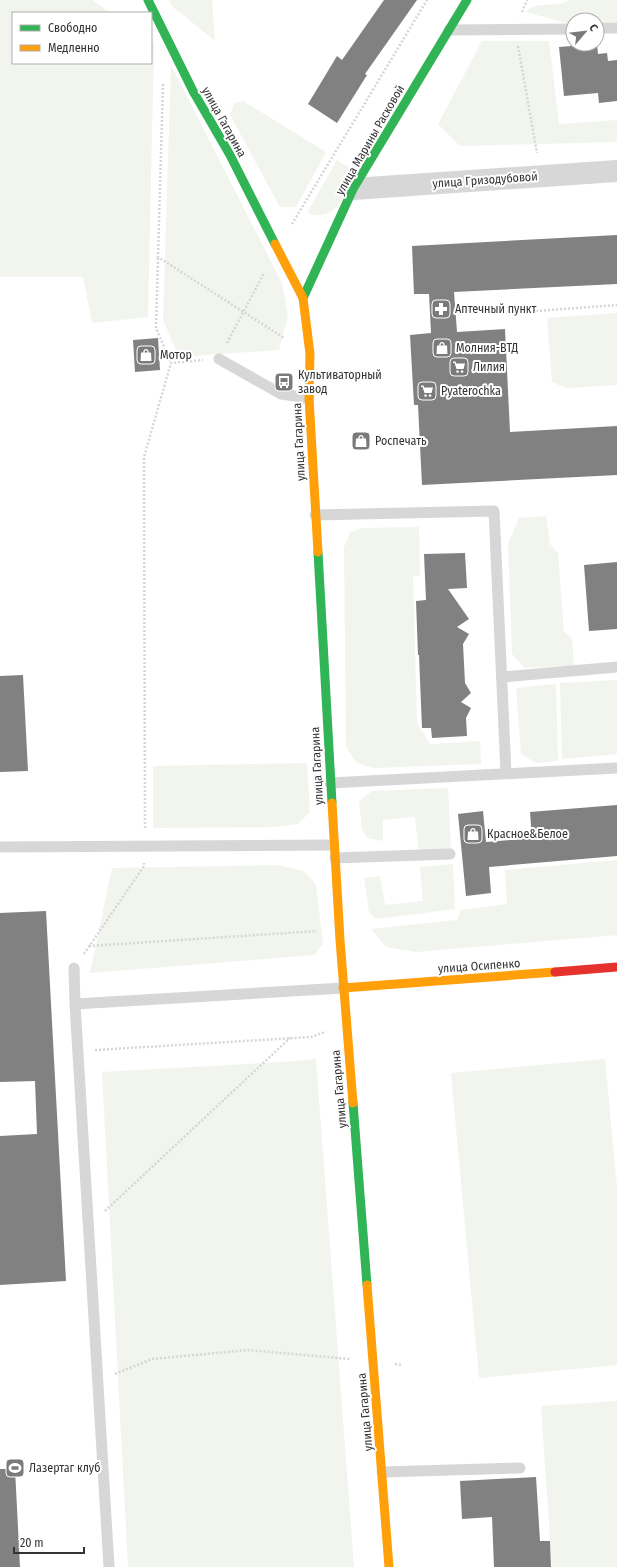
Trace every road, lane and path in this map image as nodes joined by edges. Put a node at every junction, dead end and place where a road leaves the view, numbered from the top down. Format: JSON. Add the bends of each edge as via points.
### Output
{"nodes":[{"id":1,"x":148,"y":0,"type":"edge"},
{"id":2,"x":427,"y":0,"type":"edge"},
{"id":3,"x":467,"y":0,"type":"edge"},
{"id":4,"x":565,"y":28,"type":"edge"},
{"id":5,"x":605,"y":28,"type":"edge"},
{"id":6,"x":617,"y":28,"type":"edge"},
{"id":7,"x":516,"y":29,"type":"junction"},
{"id":8,"x":449,"y":30,"type":"junction"},
{"id":9,"x":163,"y":82,"type":"dead end"},
{"id":10,"x":617,"y":171,"type":"edge"},
{"id":11,"x":541,"y":176,"type":"junction"},
{"id":12,"x":353,"y":189,"type":"junction"},
{"id":13,"x":277,"y":248,"type":"junction"},
{"id":14,"x":158,"y":257,"type":"junction"},
{"id":15,"x":303,"y":298,"type":"junction"},
{"id":16,"x":617,"y":305,"type":"edge"},
{"id":17,"x":536,"y":311,"type":"dead end"},
{"id":18,"x":243,"y":313,"type":"junction"},
{"id":19,"x":310,"y":354,"type":"junction"},
{"id":20,"x":219,"y":358,"type":"junction"},
{"id":21,"x":172,"y":363,"type":"junction"},
{"id":22,"x":309,"y":398,"type":"junction"},
{"id":23,"x":315,"y":515,"type":"junction"},
{"id":24,"x":617,"y":667,"type":"edge"},
{"id":25,"x":502,"y":677,"type":"junction"},
{"id":26,"x":617,"y":768,"type":"edge"},
{"id":27,"x":506,"y":773,"type":"junction"},
{"id":28,"x":330,"y":783,"type":"junction"},
{"id":29,"x":334,"y":845,"type":"junction"},
{"id":30,"x":0,"y":847,"type":"edge"},
{"id":31,"x":145,"y":847,"type":"junction"},
{"id":32,"x":450,"y":854,"type":"dead end"},
{"id":33,"x":335,"y":858,"type":"junction"},
{"id":34,"x":340,"y":940,"type":"junction"},
{"id":35,"x":89,"y":946,"type":"junction"},
{"id":36,"x":617,"y":967,"type":"edge"},
{"id":37,"x":74,"y":968,"type":"joint"},
{"id":38,"x":343,"y":988,"type":"junction"},
{"id":39,"x":76,"y":1004,"type":"junction"},
{"id":40,"x":326,"y":1032,"type":"dead end"},
{"id":41,"x":290,"y":1038,"type":"junction"},
{"id":42,"x":78,"y":1051,"type":"junction"},
{"id":43,"x":89,"y":1226,"type":"junction"},
{"id":44,"x":373,"y":1361,"type":"junction"},
{"id":45,"x":402,"y":1365,"type":"dead end"},
{"id":46,"x":98,"y":1381,"type":"junction"},
{"id":47,"x":520,"y":1468,"type":"dead end"},
{"id":48,"x":382,"y":1472,"type":"junction"},
{"id":49,"x":109,"y":1567,"type":"edge"},
{"id":50,"x":389,"y":1567,"type":"edge"}],
"edges":[{"from":1,"to":13,"type":"street","name":"улица Гагарина","via":[[193,92],[230,155]]},
{"from":2,"to":13,"type":"path"},
{"from":3,"to":8,"type":"street","name":"улица Марины Расковой"},
{"from":4,"to":7,"type":"lane"},
{"from":5,"to":6,"type":"lane"},
{"from":7,"to":8,"type":"lane"},
{"from":7,"to":11,"type":"path"},
{"from":8,"to":12,"type":"street","name":"улица Марины Расковой"},
{"from":9,"to":14,"type":"path"},
{"from":10,"to":11,"type":"street","name":"улица Гризодубовой"},
{"from":11,"to":12,"type":"street","name":"улица Гризодубовой"},
{"from":12,"to":15,"type":"street","name":"улица Марины Расковой"},
{"from":13,"to":15,"type":"street","name":"улица Гагарина"},
{"from":13,"to":18,"type":"path"},
{"from":14,"to":18,"type":"path"},
{"from":14,"to":21,"type":"path","via":[[156,328]]},
{"from":15,"to":19,"type":"street","name":"улица Гагарина"},
{"from":16,"to":17,"type":"path"},
{"from":18,"to":19,"type":"path"},
{"from":18,"to":20,"type":"path"},
{"from":19,"to":22,"type":"street","name":"улица Гагарина"},
{"from":20,"to":21,"type":"path"},
{"from":20,"to":22,"type":"lane","via":[[281,394]]},
{"from":21,"to":31,"type":"path","via":[[144,457]]},
{"from":22,"to":23,"type":"street","name":"улица Гагарина"},
{"from":23,"to":25,"type":"lane","via":[[494,511]]},
{"from":23,"to":28,"type":"street","name":"улица Гагарина"},
{"from":24,"to":25,"type":"lane"},
{"from":25,"to":27,"type":"lane"},
{"from":26,"to":27,"type":"lane"},
{"from":27,"to":28,"type":"lane"},
{"from":28,"to":29,"type":"street","name":"улица Гагарина"},
{"from":29,"to":31,"type":"lane"},
{"from":29,"to":33,"type":"street","name":"улица Гагарина"},
{"from":30,"to":31,"type":"lane"},
{"from":31,"to":35,"type":"path","via":[[144,866]]},
{"from":32,"to":33,"type":"lane"},
{"from":33,"to":34,"type":"street","name":"улица Гагарина"},
{"from":34,"to":35,"type":"path","via":[[321,931]]},
{"from":34,"to":38,"type":"street","name":"улица Гагарина"},
{"from":35,"to":37,"type":"path"},
{"from":36,"to":38,"type":"street","name":"улица Осипенко"},
{"from":37,"to":39,"type":"lane"},
{"from":38,"to":39,"type":"lane"},
{"from":38,"to":44,"type":"street","name":"улица Гагарина"},
{"from":39,"to":42,"type":"lane"},
{"from":40,"to":41,"type":"path","via":[[311,1037]]},
{"from":41,"to":42,"type":"path"},
{"from":41,"to":43,"type":"path"},
{"from":42,"to":43,"type":"lane"},
{"from":43,"to":46,"type":"lane"},
{"from":44,"to":45,"type":"path"},
{"from":44,"to":46,"type":"path","via":[[248,1350],[152,1359]]},
{"from":44,"to":48,"type":"street","name":"улица Гагарина"},
{"from":46,"to":49,"type":"lane"},
{"from":47,"to":48,"type":"lane"},
{"from":48,"to":50,"type":"street","name":"улица Гагарина"}]}
